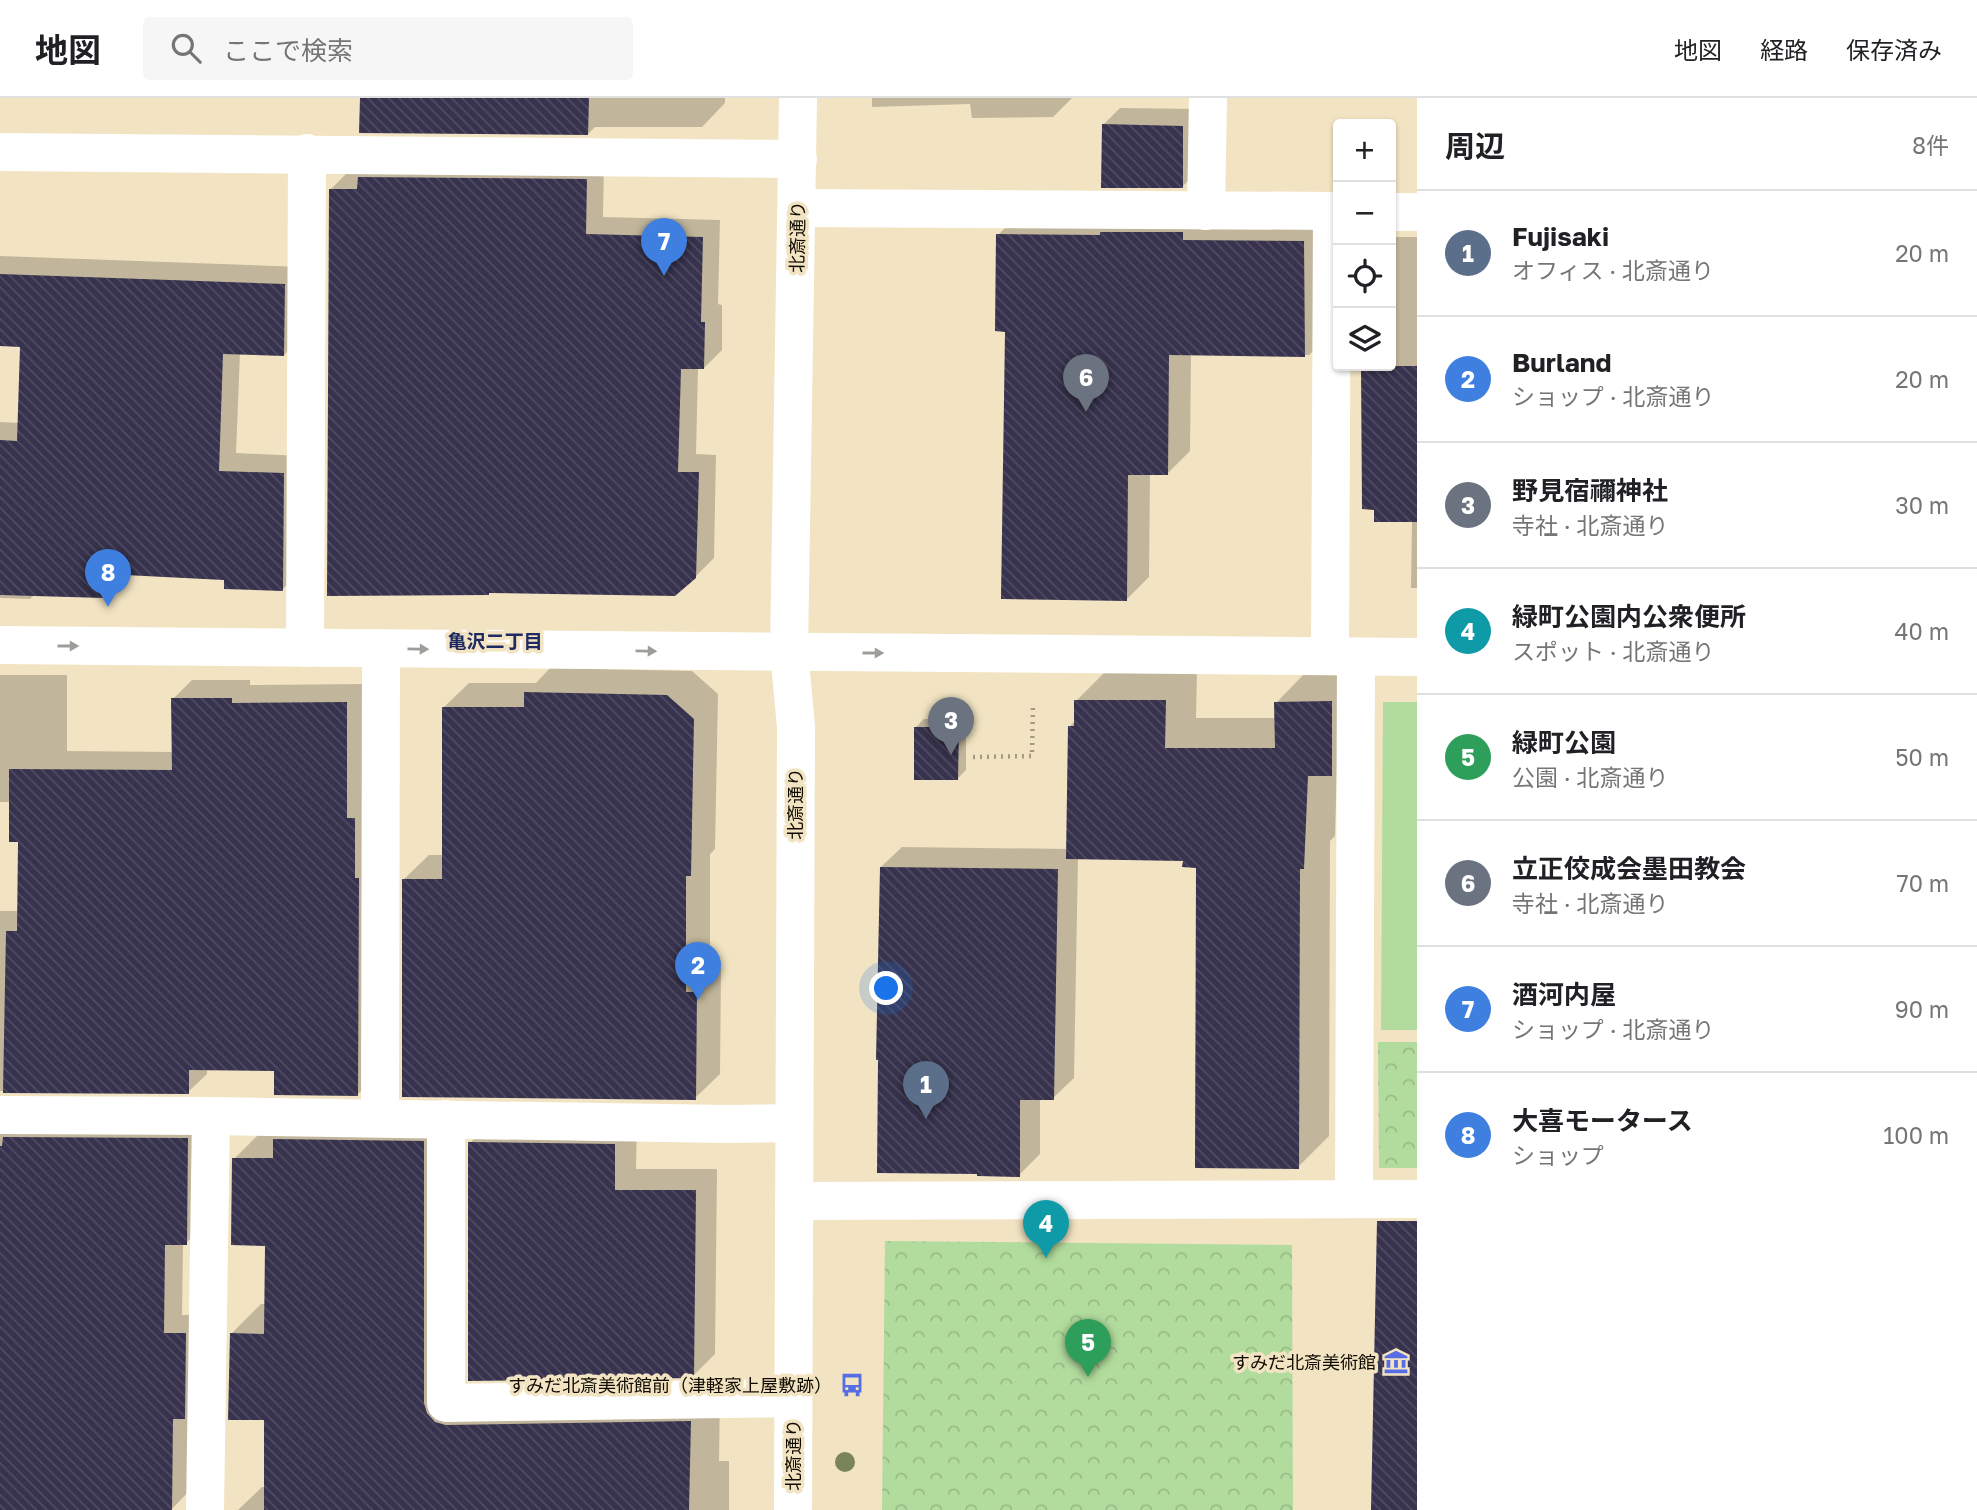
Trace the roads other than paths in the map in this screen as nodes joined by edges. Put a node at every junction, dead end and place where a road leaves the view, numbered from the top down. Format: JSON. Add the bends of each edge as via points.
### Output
{"nodes":[{"id":1,"x":798,"y":98,"type":"edge"},
{"id":2,"x":1208,"y":98,"type":"edge"},
{"id":3,"x":0,"y":152,"type":"edge"},
{"id":4,"x":307,"y":153,"type":"junction"},
{"id":5,"x":798,"y":159,"type":"junction"},
{"id":6,"x":797,"y":208,"type":"junction"},
{"id":7,"x":1206,"y":211,"type":"junction"},
{"id":8,"x":1333,"y":211,"type":"edge"},
{"id":9,"x":1396,"y":212,"type":"edge"},
{"id":10,"x":1417,"y":212,"type":"edge"},
{"id":11,"x":1336,"y":245,"type":"edge"},
{"id":12,"x":0,"y":645,"type":"edge"},
{"id":13,"x":305,"y":648,"type":"junction"},
{"id":14,"x":381,"y":649,"type":"junction"},
{"id":15,"x":789,"y":651,"type":"junction"},
{"id":16,"x":1343,"y":657,"type":"junction"},
{"id":17,"x":1417,"y":657,"type":"edge"},
{"id":18,"x":0,"y":1115,"type":"edge"},
{"id":19,"x":211,"y":1115,"type":"junction"},
{"id":20,"x":380,"y":1118,"type":"junction"},
{"id":21,"x":446,"y":1119,"type":"junction"},
{"id":22,"x":794,"y":1123,"type":"junction"},
{"id":23,"x":1354,"y":1199,"type":"junction"},
{"id":24,"x":1417,"y":1199,"type":"edge"},
{"id":25,"x":794,"y":1201,"type":"junction"},
{"id":26,"x":793,"y":1398,"type":"junction"},
{"id":27,"x":205,"y":1510,"type":"edge"},
{"id":28,"x":793,"y":1510,"type":"edge"}],
"edges":[{"from":1,"to":5,"type":"street","name":"北斎通り"},
{"from":2,"to":7,"type":"street"},
{"from":3,"to":4,"type":"street"},
{"from":4,"to":5,"type":"street"},
{"from":4,"to":13,"type":"street"},
{"from":5,"to":6,"type":"street","name":"北斎通り"},
{"from":6,"to":7,"type":"street"},
{"from":6,"to":15,"type":"street","name":"北斎通り"},
{"from":7,"to":8,"type":"street"},
{"from":9,"to":10,"type":"street"},
{"from":11,"to":16,"type":"street"},
{"from":12,"to":13,"type":"street","one_way":true},
{"from":13,"to":14,"type":"street"},
{"from":14,"to":15,"type":"street","one_way":true},
{"from":14,"to":20,"type":"street"},
{"from":15,"to":16,"type":"street","one_way":true},
{"from":15,"to":22,"type":"street","name":"北斎通り","via":[[796,727]]},
{"from":16,"to":17,"type":"street"},
{"from":16,"to":23,"type":"street"},
{"from":18,"to":19,"type":"street"},
{"from":19,"to":20,"type":"street"},
{"from":19,"to":27,"type":"street"},
{"from":20,"to":21,"type":"street"},
{"from":21,"to":22,"type":"street"},
{"from":21,"to":26,"type":"street","via":[[446,1403]]},
{"from":22,"to":25,"type":"street","name":"北斎通り"},
{"from":23,"to":24,"type":"street"},
{"from":23,"to":25,"type":"street"},
{"from":25,"to":26,"type":"street","name":"北斎通り"},
{"from":26,"to":28,"type":"street","name":"北斎通り"}]}
